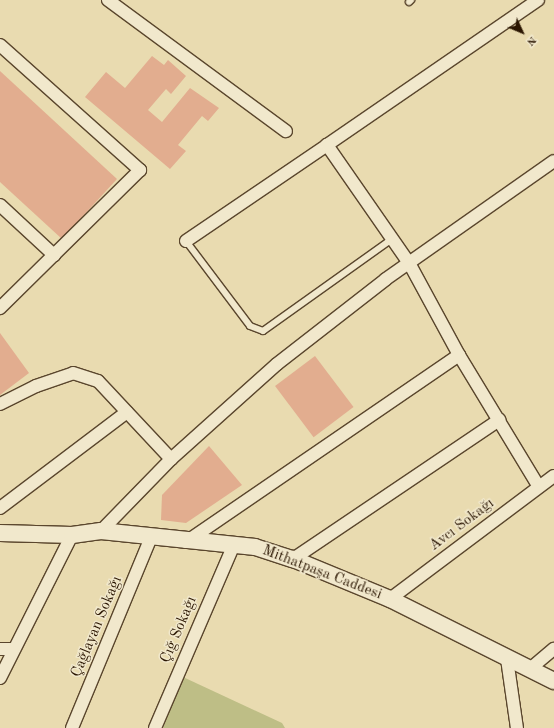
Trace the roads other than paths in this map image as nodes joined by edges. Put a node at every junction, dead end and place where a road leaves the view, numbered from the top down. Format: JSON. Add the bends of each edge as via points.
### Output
{"nodes":[{"id":1,"x":108,"y":0,"type":"edge"},
{"id":2,"x":538,"y":0,"type":"edge"},
{"id":3,"x":0,"y":45,"type":"edge"},
{"id":4,"x":286,"y":131,"type":"dead end"},
{"id":5,"x":326,"y":145,"type":"junction"},
{"id":6,"x":554,"y":161,"type":"edge"},
{"id":7,"x":0,"y":205,"type":"edge"},
{"id":8,"x":392,"y":239,"type":"junction"},
{"id":9,"x":186,"y":241,"type":"joint"},
{"id":10,"x":54,"y":255,"type":"junction"},
{"id":11,"x":409,"y":263,"type":"junction"},
{"id":12,"x":0,"y":308,"type":"edge"},
{"id":13,"x":459,"y":355,"type":"junction"},
{"id":14,"x":0,"y":404,"type":"edge"},
{"id":15,"x":128,"y":412,"type":"junction"},
{"id":16,"x":499,"y":420,"type":"junction"},
{"id":17,"x":171,"y":460,"type":"junction"},
{"id":18,"x":554,"y":476,"type":"edge"},
{"id":19,"x":539,"y":487,"type":"junction"},
{"id":20,"x":0,"y":508,"type":"edge"},
{"id":21,"x":101,"y":531,"type":"junction"},
{"id":22,"x":0,"y":533,"type":"edge"},
{"id":23,"x":72,"y":535,"type":"junction"},
{"id":24,"x":151,"y":538,"type":"junction"},
{"id":25,"x":186,"y":542,"type":"junction"},
{"id":26,"x":234,"y":545,"type":"junction"},
{"id":27,"x":293,"y":559,"type":"junction"},
{"id":28,"x":390,"y":599,"type":"junction"},
{"id":29,"x":14,"y":649,"type":"junction"},
{"id":30,"x":554,"y":649,"type":"edge"},
{"id":31,"x":0,"y":650,"type":"edge"},
{"id":32,"x":507,"y":659,"type":"junction"},
{"id":33,"x":531,"y":668,"type":"junction"},
{"id":34,"x":0,"y":678,"type":"edge"},
{"id":35,"x":554,"y":681,"type":"edge"},
{"id":36,"x":72,"y":728,"type":"edge"},
{"id":37,"x":154,"y":728,"type":"edge"},
{"id":38,"x":517,"y":728,"type":"edge"}],
"edges":[{"from":1,"to":4,"type":"street"},
{"from":2,"to":5,"type":"street"},
{"from":3,"to":10,"type":"street","via":[[140,170]]},
{"from":5,"to":8,"type":"street"},
{"from":5,"to":9,"type":"street"},
{"from":6,"to":11,"type":"street"},
{"from":7,"to":10,"type":"street"},
{"from":8,"to":9,"type":"lane","via":[[263,331],[250,326]]},
{"from":8,"to":11,"type":"street"},
{"from":10,"to":12,"type":"street"},
{"from":11,"to":13,"type":"street"},
{"from":11,"to":17,"type":"street","via":[[277,364]]},
{"from":13,"to":16,"type":"street"},
{"from":13,"to":25,"type":"street"},
{"from":14,"to":15,"type":"street","via":[[36,386],[73,373],[98,381]]},
{"from":15,"to":17,"type":"street"},
{"from":15,"to":20,"type":"street"},
{"from":16,"to":19,"type":"street"},
{"from":16,"to":27,"type":"street"},
{"from":17,"to":21,"type":"street"},
{"from":18,"to":19,"type":"street","name":"Avcı Sokağı"},
{"from":19,"to":28,"type":"street","name":"Avcı Sokağı"},
{"from":21,"to":23,"type":"main road","name":"Mithatpaşa Caddesi"},
{"from":21,"to":24,"type":"main road","name":"Mithatpaşa Caddesi"},
{"from":22,"to":23,"type":"main road","name":"Mithatpaşa Caddesi"},
{"from":23,"to":29,"type":"street"},
{"from":24,"to":25,"type":"main road","name":"Mithatpaşa Caddesi"},
{"from":24,"to":36,"type":"street","name":"Çağlayan Sokağı"},
{"from":25,"to":26,"type":"main road","name":"Mithatpaşa Caddesi"},
{"from":26,"to":27,"type":"main road","name":"Mithatpaşa Caddesi","via":[[256,547]]},
{"from":26,"to":37,"type":"street","name":"Çığ Sokağı"},
{"from":27,"to":28,"type":"main road","name":"Mithatpaşa Caddesi"},
{"from":28,"to":32,"type":"main road","name":"Mithatpaşa Caddesi"},
{"from":29,"to":31,"type":"street"},
{"from":29,"to":34,"type":"street"},
{"from":30,"to":33,"type":"street"},
{"from":32,"to":33,"type":"main road","name":"Mithatpaşa Caddesi"},
{"from":32,"to":38,"type":"street"},
{"from":33,"to":35,"type":"main road","name":"Mithatpaşa Caddesi"}]}
